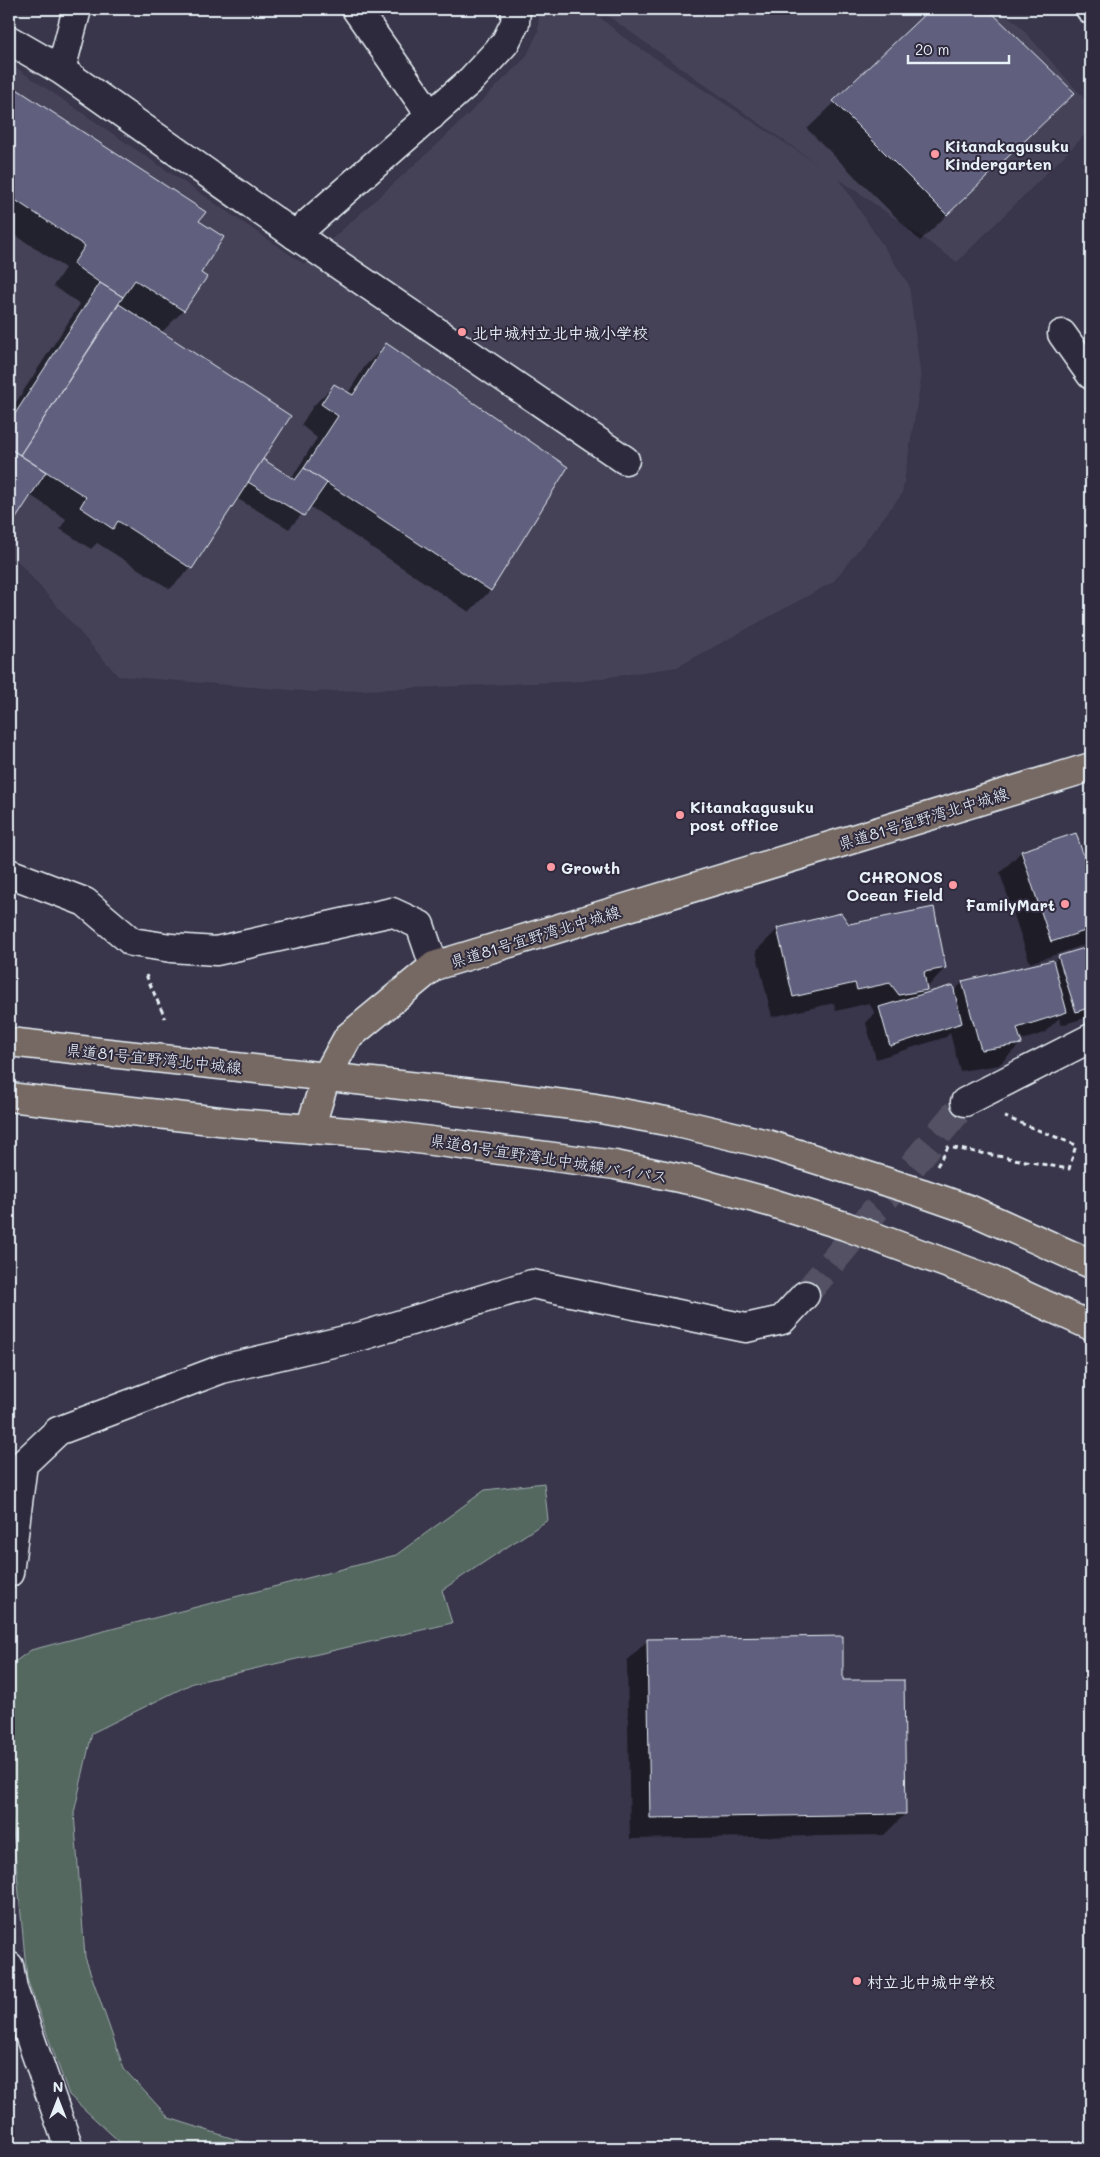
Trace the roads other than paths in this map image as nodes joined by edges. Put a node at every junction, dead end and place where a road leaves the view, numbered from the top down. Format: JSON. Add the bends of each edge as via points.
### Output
{"nodes":[{"id":1,"x":77,"y":9,"type":"edge"},
{"id":2,"x":356,"y":9,"type":"edge"},
{"id":3,"x":516,"y":9,"type":"edge"},
{"id":4,"x":9,"y":40,"type":"edge"},
{"id":5,"x":61,"y":70,"type":"junction"},
{"id":6,"x":431,"y":116,"type":"junction"},
{"id":7,"x":295,"y":235,"type":"junction"},
{"id":8,"x":1062,"y":334,"type":"dead end"},
{"id":9,"x":1091,"y":375,"type":"edge"},
{"id":10,"x":625,"y":460,"type":"dead end"},
{"id":11,"x":1091,"y":767,"type":"edge"},
{"id":12,"x":9,"y":872,"type":"edge"},
{"id":13,"x":434,"y":966,"type":"junction"},
{"id":14,"x":1091,"y":1038,"type":"edge"},
{"id":15,"x":9,"y":1042,"type":"edge"},
{"id":16,"x":326,"y":1077,"type":"junction"},
{"id":17,"x":9,"y":1097,"type":"edge"},
{"id":18,"x":965,"y":1102,"type":"tunnel mouth"},
{"id":19,"x":310,"y":1129,"type":"junction"},
{"id":20,"x":1091,"y":1264,"type":"edge"},
{"id":21,"x":805,"y":1295,"type":"tunnel mouth"},
{"id":22,"x":1091,"y":1326,"type":"edge"},
{"id":23,"x":9,"y":1573,"type":"edge"},
{"id":24,"x":9,"y":1966,"type":"edge"},
{"id":25,"x":69,"y":2148,"type":"edge"}],
"edges":[{"from":1,"to":5,"type":"street"},
{"from":2,"to":6,"type":"street"},
{"from":3,"to":6,"type":"street","via":[[515,23],[505,43]]},
{"from":4,"to":5,"type":"street"},
{"from":5,"to":7,"type":"street"},
{"from":6,"to":7,"type":"street"},
{"from":7,"to":10,"type":"street"},
{"from":8,"to":9,"type":"street"},
{"from":11,"to":13,"type":"main road","name":"県道81号宜野湾北中城線"},
{"from":12,"to":13,"type":"street","via":[[85,902],[132,942],[216,951],[392,912],[420,926]]},
{"from":13,"to":16,"type":"main road","name":"県道81号宜野湾北中城線","via":[[348,1037]]},
{"from":14,"to":18,"type":"street"},
{"from":15,"to":16,"type":"main road","name":"県道81号宜野湾北中城線"},
{"from":16,"to":19,"type":"main road"},
{"from":16,"to":20,"type":"main road","via":[[595,1108],[767,1144],[971,1210]]},
{"from":17,"to":19,"type":"main road"},
{"from":19,"to":22,"type":"main road","name":"県道81号宜野湾北中城線バイパス","via":[[464,1144],[614,1165],[689,1180],[854,1229],[989,1279]]},
{"from":21,"to":23,"type":"street","via":[[782,1320],[746,1328],[532,1284],[362,1336],[222,1369],[58,1431],[23,1464]]},
{"from":24,"to":25,"type":"street","via":[[13,1989]]}]}
